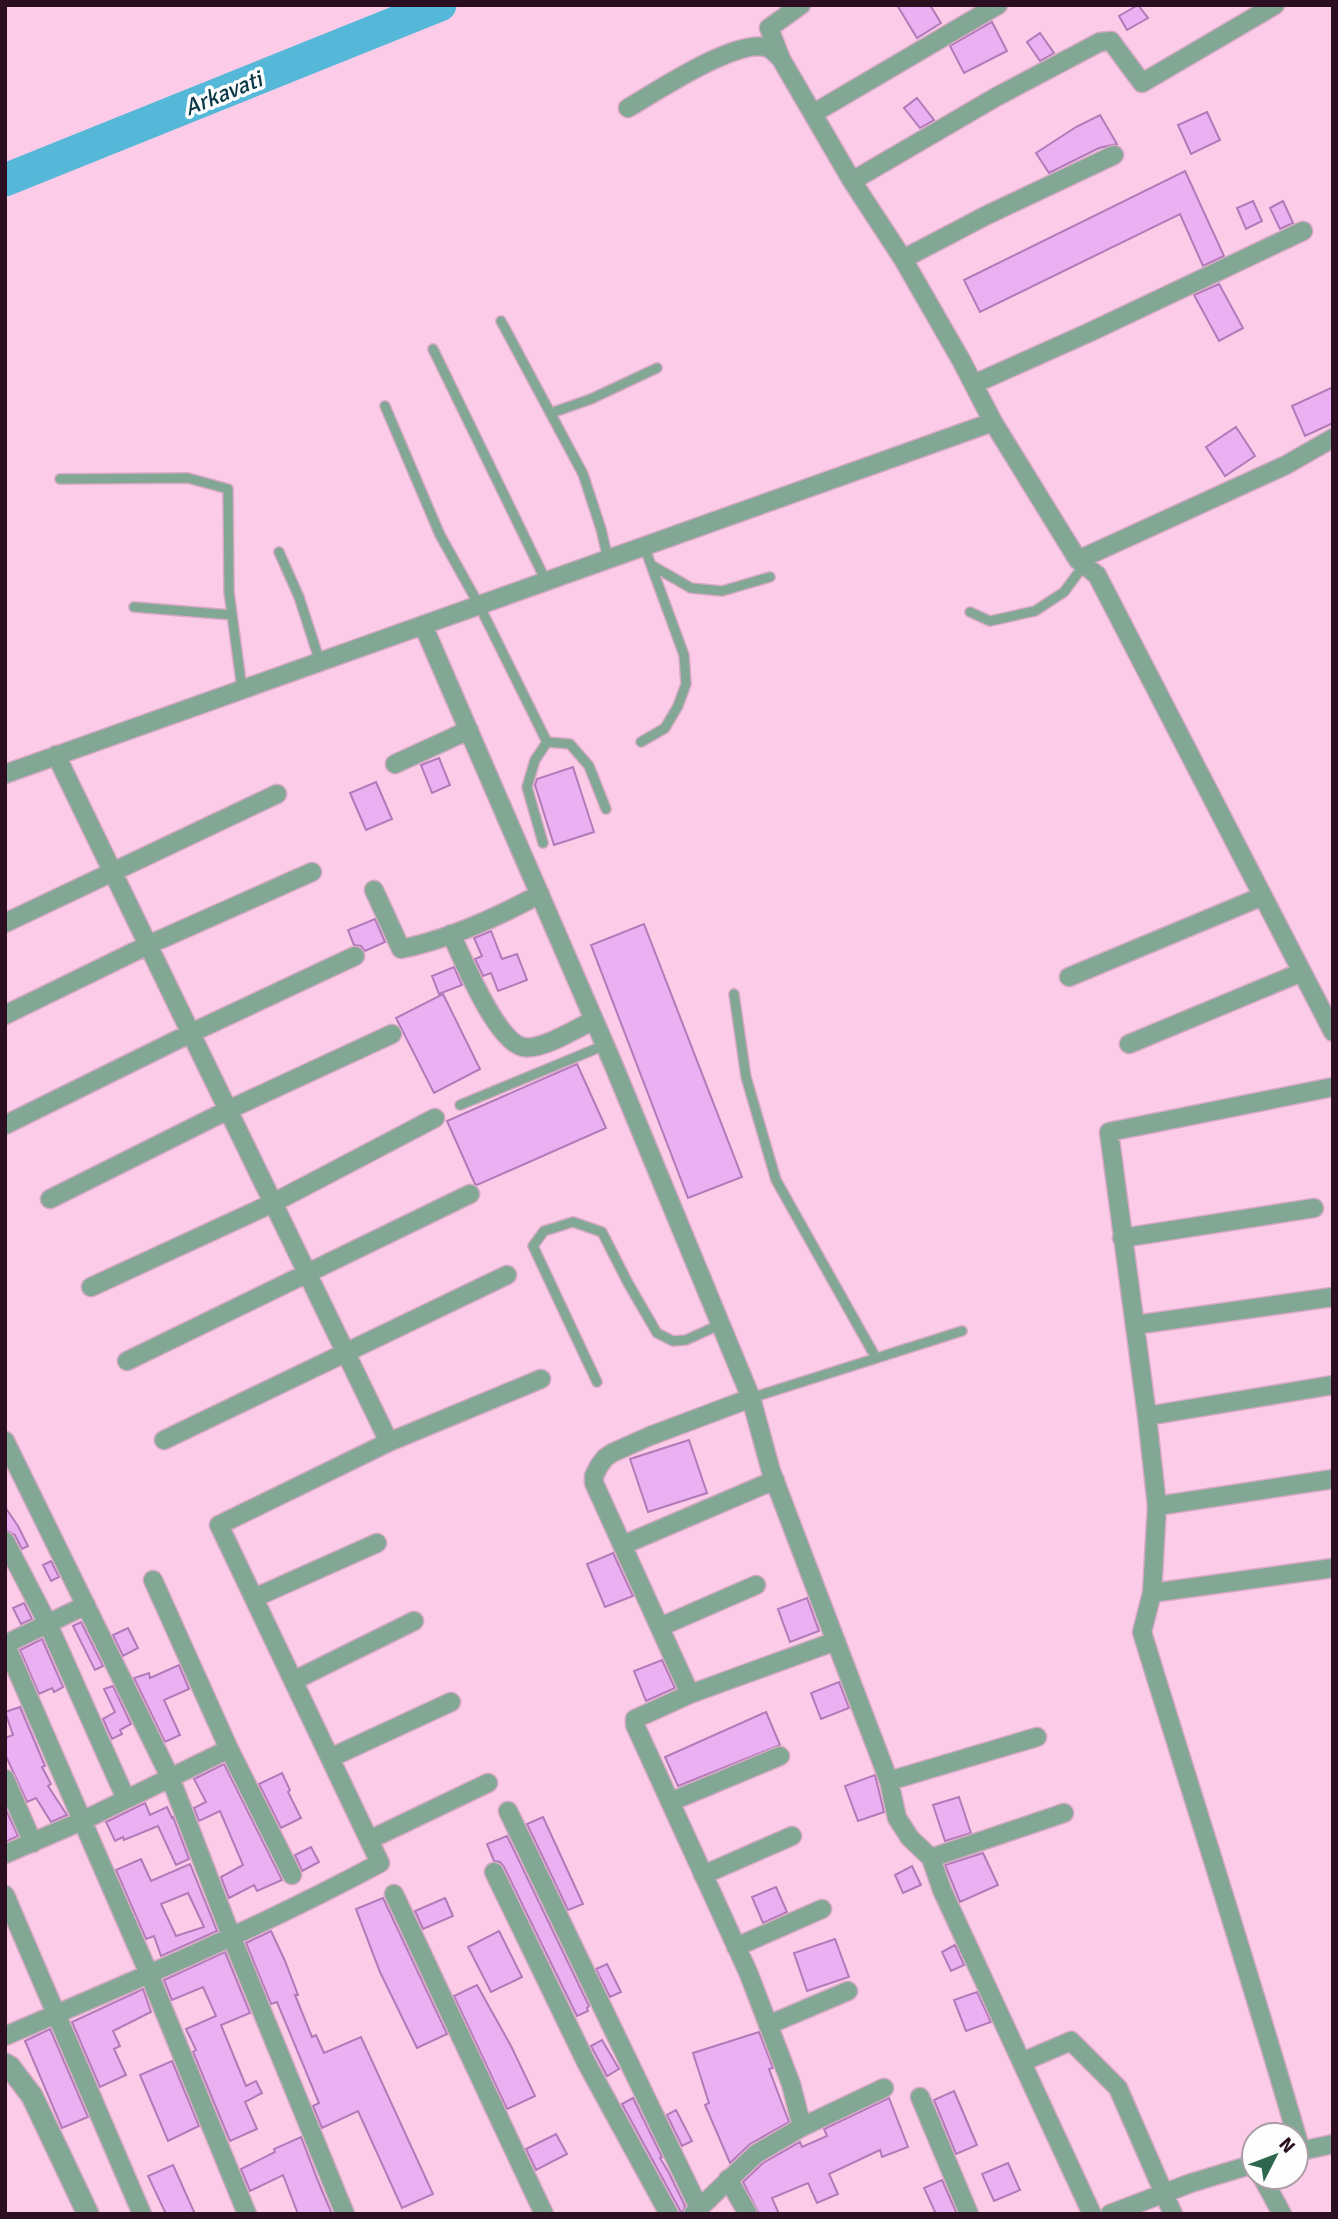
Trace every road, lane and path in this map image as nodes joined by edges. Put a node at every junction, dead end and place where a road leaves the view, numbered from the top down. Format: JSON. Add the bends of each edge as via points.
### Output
{"nodes":[{"id":1,"x":802,"y":5,"type":"edge"},
{"id":2,"x":998,"y":5,"type":"edge"},
{"id":3,"x":1275,"y":5,"type":"edge"},
{"id":4,"x":781,"y":59,"type":"junction"},
{"id":5,"x":628,"y":108,"type":"dead end"},
{"id":6,"x":814,"y":113,"type":"junction"},
{"id":7,"x":1115,"y":155,"type":"dead end"},
{"id":8,"x":852,"y":181,"type":"junction"},
{"id":9,"x":1304,"y":231,"type":"dead end"},
{"id":10,"x":903,"y":259,"type":"junction"},
{"id":11,"x":501,"y":321,"type":"dead end"},
{"id":12,"x":433,"y":349,"type":"dead end"},
{"id":13,"x":657,"y":368,"type":"dead end"},
{"id":14,"x":974,"y":384,"type":"junction"},
{"id":15,"x":385,"y":405,"type":"dead end"},
{"id":16,"x":551,"y":414,"type":"junction"},
{"id":17,"x":993,"y":422,"type":"junction"},
{"id":18,"x":1333,"y":438,"type":"edge"},
{"id":19,"x":60,"y":479,"type":"dead end"},
{"id":20,"x":644,"y":546,"type":"junction"},
{"id":21,"x":279,"y":551,"type":"dead end"},
{"id":22,"x":608,"y":559,"type":"junction"},
{"id":23,"x":1081,"y":562,"type":"junction"},
{"id":24,"x":651,"y":565,"type":"junction"},
{"id":25,"x":770,"y":576,"type":"dead end"},
{"id":26,"x":546,"y":581,"type":"junction"},
{"id":27,"x":479,"y":605,"type":"junction"},
{"id":28,"x":134,"y":607,"type":"dead end"},
{"id":29,"x":970,"y":612,"type":"dead end"},
{"id":30,"x":232,"y":615,"type":"junction"},
{"id":31,"x":423,"y":625,"type":"junction"},
{"id":32,"x":320,"y":662,"type":"junction"},
{"id":33,"x":242,"y":690,"type":"junction"},
{"id":34,"x":469,"y":730,"type":"junction"},
{"id":35,"x":547,"y":742,"type":"junction"},
{"id":36,"x":641,"y":742,"type":"dead end"},
{"id":37,"x":56,"y":755,"type":"junction"},
{"id":38,"x":395,"y":764,"type":"dead end"},
{"id":39,"x":5,"y":774,"type":"edge"},
{"id":40,"x":277,"y":794,"type":"dead end"},
{"id":41,"x":606,"y":809,"type":"dead end"},
{"id":42,"x":543,"y":843,"type":"dead end"},
{"id":43,"x":113,"y":872,"type":"junction"},
{"id":44,"x":312,"y":872,"type":"dead end"},
{"id":45,"x":374,"y":890,"type":"dead end"},
{"id":46,"x":540,"y":894,"type":"junction"},
{"id":47,"x":1263,"y":897,"type":"junction"},
{"id":48,"x":5,"y":923,"type":"edge"},
{"id":49,"x":451,"y":933,"type":"junction"},
{"id":50,"x":148,"y":945,"type":"junction"},
{"id":51,"x":355,"y":956,"type":"dead end"},
{"id":52,"x":1302,"y":972,"type":"junction"},
{"id":53,"x":1069,"y":977,"type":"dead end"},
{"id":54,"x":734,"y":994,"type":"dead end"},
{"id":55,"x":5,"y":1015,"type":"edge"},
{"id":56,"x":594,"y":1020,"type":"junction"},
{"id":57,"x":1333,"y":1031,"type":"edge"},
{"id":58,"x":191,"y":1033,"type":"junction"},
{"id":59,"x":392,"y":1034,"type":"dead end"},
{"id":60,"x":1129,"y":1044,"type":"dead end"},
{"id":61,"x":605,"y":1045,"type":"junction"},
{"id":62,"x":1333,"y":1087,"type":"edge"},
{"id":63,"x":460,"y":1105,"type":"dead end"},
{"id":64,"x":228,"y":1110,"type":"junction"},
{"id":65,"x":435,"y":1118,"type":"dead end"},
{"id":66,"x":5,"y":1125,"type":"edge"},
{"id":67,"x":470,"y":1194,"type":"dead end"},
{"id":68,"x":50,"y":1199,"type":"dead end"},
{"id":69,"x":273,"y":1203,"type":"junction"},
{"id":70,"x":1314,"y":1208,"type":"dead end"},
{"id":71,"x":1122,"y":1238,"type":"junction"},
{"id":72,"x":308,"y":1274,"type":"junction"},
{"id":73,"x":507,"y":1275,"type":"dead end"},
{"id":74,"x":91,"y":1287,"type":"dead end"},
{"id":75,"x":1333,"y":1297,"type":"edge"},
{"id":76,"x":720,"y":1324,"type":"junction"},
{"id":77,"x":1135,"y":1325,"type":"junction"},
{"id":78,"x":962,"y":1331,"type":"dead end"},
{"id":79,"x":346,"y":1353,"type":"junction"},
{"id":80,"x":876,"y":1358,"type":"junction"},
{"id":81,"x":127,"y":1361,"type":"dead end"},
{"id":82,"x":541,"y":1379,"type":"dead end"},
{"id":83,"x":597,"y":1382,"type":"dead end"},
{"id":84,"x":1333,"y":1385,"type":"edge"},
{"id":85,"x":751,"y":1398,"type":"junction"},
{"id":86,"x":1147,"y":1416,"type":"junction"},
{"id":87,"x":164,"y":1440,"type":"dead end"},
{"id":88,"x":5,"y":1441,"type":"edge"},
{"id":89,"x":389,"y":1442,"type":"junction"},
{"id":90,"x":1333,"y":1479,"type":"edge"},
{"id":91,"x":775,"y":1480,"type":"junction"},
{"id":92,"x":1157,"y":1506,"type":"junction"},
{"id":93,"x":5,"y":1541,"type":"edge"},
{"id":94,"x":377,"y":1543,"type":"dead end"},
{"id":95,"x":622,"y":1545,"type":"junction"},
{"id":96,"x":1333,"y":1568,"type":"edge"},
{"id":97,"x":153,"y":1580,"type":"dead end"},
{"id":98,"x":756,"y":1585,"type":"dead end"},
{"id":99,"x":1152,"y":1593,"type":"junction"},
{"id":100,"x":254,"y":1598,"type":"junction"},
{"id":101,"x":86,"y":1605,"type":"junction"},
{"id":102,"x":414,"y":1621,"type":"dead end"},
{"id":103,"x":48,"y":1624,"type":"junction"},
{"id":104,"x":660,"y":1627,"type":"junction"},
{"id":105,"x":836,"y":1641,"type":"junction"},
{"id":106,"x":6,"y":1644,"type":"edge"},
{"id":107,"x":293,"y":1681,"type":"junction"},
{"id":108,"x":690,"y":1694,"type":"junction"},
{"id":109,"x":452,"y":1702,"type":"dead end"},
{"id":110,"x":1037,"y":1737,"type":"dead end"},
{"id":111,"x":229,"y":1749,"type":"junction"},
{"id":112,"x":780,"y":1756,"type":"dead end"},
{"id":113,"x":330,"y":1758,"type":"junction"},
{"id":114,"x":170,"y":1777,"type":"junction"},
{"id":115,"x":5,"y":1779,"type":"edge"},
{"id":116,"x":889,"y":1780,"type":"junction"},
{"id":117,"x":488,"y":1783,"type":"dead end"},
{"id":118,"x":126,"y":1799,"type":"junction"},
{"id":119,"x":670,"y":1802,"type":"junction"},
{"id":120,"x":508,"y":1811,"type":"dead end"},
{"id":121,"x":1064,"y":1813,"type":"dead end"},
{"id":122,"x":82,"y":1821,"type":"junction"},
{"id":123,"x":792,"y":1836,"type":"dead end"},
{"id":124,"x":369,"y":1840,"type":"junction"},
{"id":125,"x":33,"y":1843,"type":"junction"},
{"id":126,"x":5,"y":1854,"type":"edge"},
{"id":127,"x":931,"y":1858,"type":"junction"},
{"id":128,"x":494,"y":1872,"type":"dead end"},
{"id":129,"x":292,"y":1875,"type":"dead end"},
{"id":130,"x":702,"y":1875,"type":"junction"},
{"id":131,"x":394,"y":1894,"type":"dead end"},
{"id":132,"x":5,"y":1895,"type":"edge"},
{"id":133,"x":822,"y":1909,"type":"dead end"},
{"id":134,"x":232,"y":1938,"type":"junction"},
{"id":135,"x":736,"y":1947,"type":"junction"},
{"id":136,"x":149,"y":1974,"type":"junction"},
{"id":137,"x":848,"y":1991,"type":"dead end"},
{"id":138,"x":58,"y":2014,"type":"junction"},
{"id":139,"x":768,"y":2025,"type":"junction"},
{"id":140,"x":5,"y":2036,"type":"edge"},
{"id":141,"x":1022,"y":2062,"type":"junction"},
{"id":142,"x":5,"y":2064,"type":"edge"},
{"id":143,"x":884,"y":2088,"type":"dead end"},
{"id":144,"x":920,"y":2097,"type":"dead end"},
{"id":145,"x":1290,"y":2121,"type":"edge"},
{"id":146,"x":802,"y":2127,"type":"junction"},
{"id":147,"x":1333,"y":2144,"type":"edge"},
{"id":148,"x":1310,"y":2149,"type":"edge"},
{"id":149,"x":1240,"y":2168,"type":"edge"},
{"id":150,"x":728,"y":2179,"type":"junction"},
{"id":151,"x":1270,"y":2191,"type":"edge"},
{"id":152,"x":1163,"y":2193,"type":"junction"},
{"id":153,"x":696,"y":2211,"type":"edge"},
{"id":154,"x":88,"y":2214,"type":"edge"},
{"id":155,"x":142,"y":2214,"type":"edge"},
{"id":156,"x":247,"y":2214,"type":"edge"},
{"id":157,"x":345,"y":2214,"type":"edge"},
{"id":158,"x":544,"y":2214,"type":"edge"},
{"id":159,"x":668,"y":2214,"type":"edge"},
{"id":160,"x":748,"y":2214,"type":"edge"},
{"id":161,"x":969,"y":2214,"type":"edge"},
{"id":162,"x":1092,"y":2214,"type":"edge"},
{"id":163,"x":1110,"y":2214,"type":"edge"},
{"id":164,"x":1173,"y":2214,"type":"edge"},
{"id":165,"x":1282,"y":2214,"type":"edge"}],
"edges":[{"from":1,"to":4,"type":"street","via":[[769,28]]},
{"from":2,"to":6,"type":"street"},
{"from":3,"to":8,"type":"street","via":[[1142,83],[1111,41],[1100,41]]},
{"from":4,"to":5,"type":"street","via":[[768,47],[743,47]]},
{"from":4,"to":6,"type":"street"},
{"from":6,"to":8,"type":"street"},
{"from":7,"to":10,"type":"street"},
{"from":8,"to":10,"type":"street"},
{"from":9,"to":14,"type":"street"},
{"from":10,"to":14,"type":"street"},
{"from":11,"to":16,"type":"lane"},
{"from":12,"to":26,"type":"lane"},
{"from":13,"to":16,"type":"lane"},
{"from":14,"to":17,"type":"street"},
{"from":15,"to":27,"type":"lane","via":[[440,535]]},
{"from":16,"to":22,"type":"lane","via":[[583,474]]},
{"from":17,"to":20,"type":"street"},
{"from":17,"to":23,"type":"street"},
{"from":18,"to":23,"type":"street"},
{"from":19,"to":30,"type":"lane","via":[[188,478],[228,489]]},
{"from":20,"to":22,"type":"street"},
{"from":20,"to":24,"type":"lane"},
{"from":21,"to":32,"type":"lane"},
{"from":22,"to":26,"type":"street"},
{"from":23,"to":29,"type":"lane","via":[[1064,592],[1035,611],[989,621]]},
{"from":23,"to":47,"type":"street","via":[[1097,575]]},
{"from":24,"to":25,"type":"lane","via":[[691,588],[722,592]]},
{"from":24,"to":36,"type":"lane","via":[[684,655],[686,684],[665,728]]},
{"from":26,"to":27,"type":"street"},
{"from":27,"to":31,"type":"street"},
{"from":27,"to":35,"type":"lane"},
{"from":28,"to":30,"type":"lane"},
{"from":30,"to":33,"type":"lane"},
{"from":31,"to":32,"type":"street"},
{"from":31,"to":34,"type":"street"},
{"from":32,"to":33,"type":"street"},
{"from":33,"to":37,"type":"street"},
{"from":34,"to":38,"type":"street"},
{"from":34,"to":46,"type":"street"},
{"from":35,"to":41,"type":"lane","via":[[570,744],[589,766]]},
{"from":35,"to":42,"type":"lane","via":[[527,786]]},
{"from":37,"to":39,"type":"street"},
{"from":37,"to":43,"type":"street"},
{"from":40,"to":43,"type":"street"},
{"from":43,"to":48,"type":"street"},
{"from":43,"to":50,"type":"street"},
{"from":44,"to":50,"type":"street"},
{"from":45,"to":49,"type":"street","via":[[401,949]]},
{"from":46,"to":49,"type":"street","via":[[497,918]]},
{"from":46,"to":56,"type":"street"},
{"from":47,"to":52,"type":"street"},
{"from":47,"to":53,"type":"street"},
{"from":49,"to":56,"type":"street","via":[[490,1014],[507,1038],[524,1047],[544,1044]]},
{"from":50,"to":55,"type":"street"},
{"from":50,"to":58,"type":"street"},
{"from":51,"to":58,"type":"street"},
{"from":52,"to":57,"type":"street"},
{"from":52,"to":60,"type":"street"},
{"from":54,"to":80,"type":"lane","via":[[746,1077],[776,1180]]},
{"from":56,"to":61,"type":"street"},
{"from":58,"to":64,"type":"street"},
{"from":58,"to":66,"type":"street"},
{"from":59,"to":64,"type":"street"},
{"from":61,"to":63,"type":"lane"},
{"from":61,"to":76,"type":"street"},
{"from":62,"to":71,"type":"street","via":[[1109,1132]]},
{"from":64,"to":68,"type":"street"},
{"from":64,"to":69,"type":"street"},
{"from":65,"to":69,"type":"street"},
{"from":67,"to":72,"type":"street"},
{"from":69,"to":72,"type":"street"},
{"from":69,"to":74,"type":"street"},
{"from":70,"to":71,"type":"street"},
{"from":71,"to":77,"type":"street"},
{"from":72,"to":79,"type":"street"},
{"from":72,"to":81,"type":"street"},
{"from":73,"to":79,"type":"street"},
{"from":75,"to":77,"type":"street"},
{"from":76,"to":83,"type":"lane","via":[[686,1340],[673,1341],[657,1333],[602,1232],[573,1222],[544,1231],[533,1247]]},
{"from":76,"to":85,"type":"street"},
{"from":77,"to":86,"type":"street"},
{"from":78,"to":80,"type":"lane"},
{"from":79,"to":87,"type":"street"},
{"from":79,"to":89,"type":"street"},
{"from":80,"to":85,"type":"lane"},
{"from":82,"to":89,"type":"street"},
{"from":84,"to":86,"type":"street"},
{"from":85,"to":91,"type":"street"},
{"from":85,"to":95,"type":"street","via":[[605,1458],[594,1483]]},
{"from":86,"to":92,"type":"street"},
{"from":88,"to":101,"type":"street"},
{"from":89,"to":100,"type":"street","via":[[219,1525]]},
{"from":90,"to":92,"type":"street"},
{"from":91,"to":95,"type":"street"},
{"from":91,"to":105,"type":"street"},
{"from":92,"to":99,"type":"street"},
{"from":93,"to":103,"type":"street"},
{"from":94,"to":100,"type":"street"},
{"from":95,"to":104,"type":"street"},
{"from":96,"to":99,"type":"street"},
{"from":97,"to":111,"type":"street"},
{"from":98,"to":104,"type":"street"},
{"from":99,"to":145,"type":"street","via":[[1142,1632]]},
{"from":100,"to":107,"type":"street"},
{"from":101,"to":103,"type":"street"},
{"from":101,"to":114,"type":"street"},
{"from":102,"to":107,"type":"street"},
{"from":103,"to":106,"type":"street"},
{"from":103,"to":118,"type":"street"},
{"from":104,"to":108,"type":"street"},
{"from":105,"to":108,"type":"street"},
{"from":105,"to":116,"type":"street"},
{"from":106,"to":122,"type":"street"},
{"from":107,"to":113,"type":"street"},
{"from":108,"to":119,"type":"street","via":[[635,1719]]},
{"from":109,"to":113,"type":"street"},
{"from":110,"to":116,"type":"street"},
{"from":111,"to":114,"type":"street"},
{"from":111,"to":129,"type":"street"},
{"from":112,"to":119,"type":"street"},
{"from":113,"to":124,"type":"street"},
{"from":114,"to":118,"type":"street"},
{"from":114,"to":134,"type":"street"},
{"from":115,"to":125,"type":"street"},
{"from":116,"to":127,"type":"street","via":[[897,1818]]},
{"from":117,"to":124,"type":"street"},
{"from":118,"to":122,"type":"street"},
{"from":119,"to":130,"type":"street"},
{"from":120,"to":153,"type":"street"},
{"from":121,"to":127,"type":"street"},
{"from":122,"to":125,"type":"street"},
{"from":122,"to":136,"type":"street"},
{"from":123,"to":130,"type":"street"},
{"from":124,"to":134,"type":"street","via":[[380,1863]]},
{"from":125,"to":126,"type":"street"},
{"from":127,"to":141,"type":"street"},
{"from":128,"to":159,"type":"street","via":[[587,2064]]},
{"from":130,"to":135,"type":"street"},
{"from":131,"to":158,"type":"street"},
{"from":132,"to":138,"type":"street"},
{"from":133,"to":135,"type":"street"},
{"from":134,"to":136,"type":"street"},
{"from":134,"to":157,"type":"street"},
{"from":135,"to":139,"type":"street"},
{"from":136,"to":138,"type":"street"},
{"from":136,"to":156,"type":"street"},
{"from":137,"to":139,"type":"street"},
{"from":138,"to":140,"type":"street"},
{"from":138,"to":155,"type":"street"},
{"from":139,"to":146,"type":"street"},
{"from":141,"to":152,"type":"street","via":[[1072,2041],[1118,2088]]},
{"from":141,"to":162,"type":"street"},
{"from":142,"to":154,"type":"street","via":[[32,2096]]},
{"from":143,"to":146,"type":"street"},
{"from":144,"to":161,"type":"street"},
{"from":146,"to":150,"type":"street","via":[[756,2154]]},
{"from":147,"to":148,"type":"street"},
{"from":149,"to":152,"type":"street"},
{"from":150,"to":153,"type":"street"},
{"from":150,"to":160,"type":"street"},
{"from":151,"to":165,"type":"street"},
{"from":152,"to":163,"type":"street"},
{"from":152,"to":164,"type":"street"}]}
